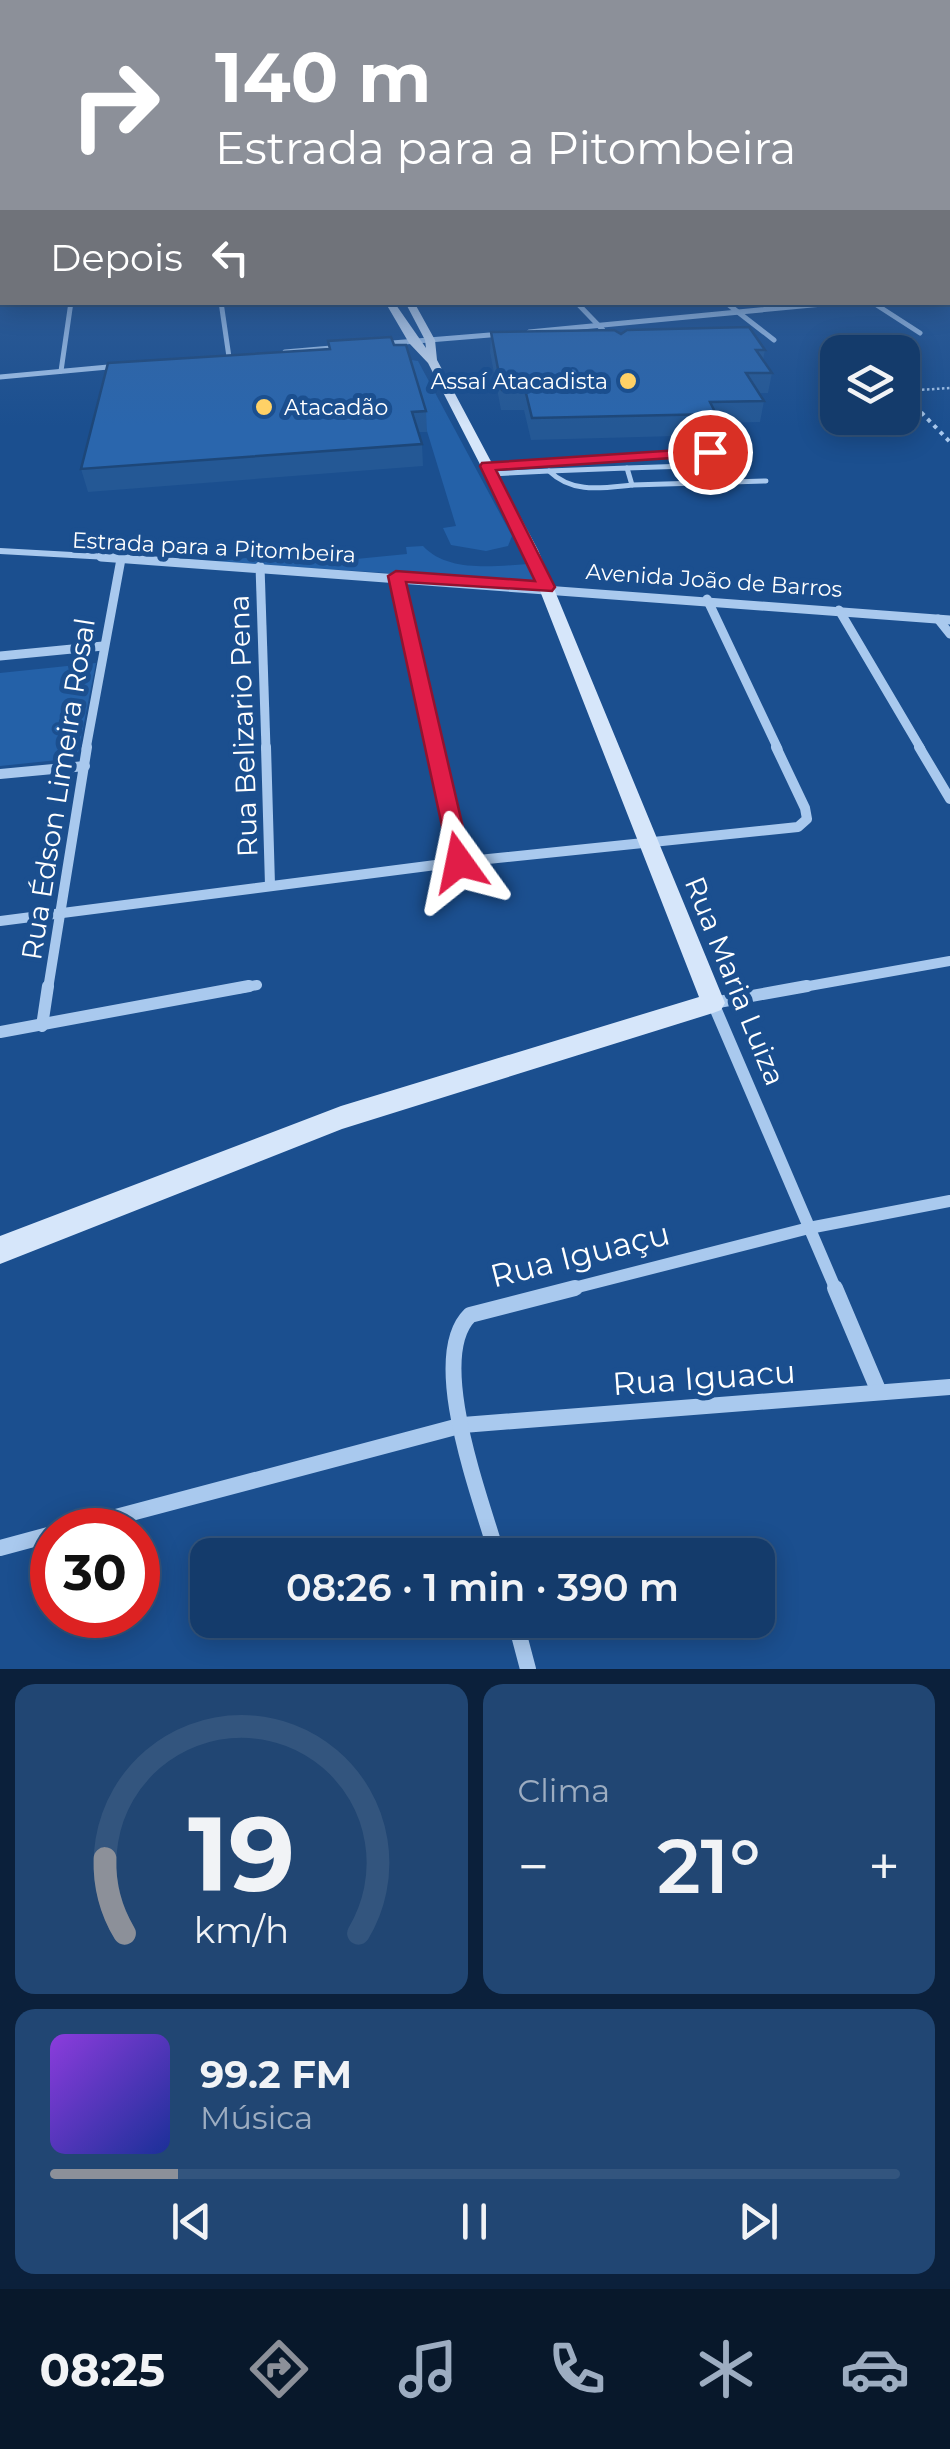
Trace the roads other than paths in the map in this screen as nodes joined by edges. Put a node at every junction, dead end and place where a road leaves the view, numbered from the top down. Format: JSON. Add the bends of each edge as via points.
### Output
{"nodes":[{"id":1,"x":71,"y":305,"type":"edge"},
{"id":2,"x":222,"y":305,"type":"edge"},
{"id":3,"x":391,"y":305,"type":"edge"},
{"id":4,"x":411,"y":305,"type":"edge"},
{"id":5,"x":579,"y":305,"type":"edge"},
{"id":6,"x":729,"y":305,"type":"edge"},
{"id":7,"x":815,"y":305,"type":"edge"},
{"id":8,"x":877,"y":305,"type":"edge"},
{"id":9,"x":738,"y":313,"type":"junction"},
{"id":10,"x":600,"y":327,"type":"junction"},
{"id":11,"x":524,"y":333,"type":"edge"},
{"id":12,"x":920,"y":333,"type":"dead end"},
{"id":13,"x":505,"y":334,"type":"edge"},
{"id":14,"x":610,"y":337,"type":"edge"},
{"id":15,"x":430,"y":340,"type":"junction"},
{"id":16,"x":774,"y":340,"type":"dead end"},
{"id":17,"x":413,"y":341,"type":"junction"},
{"id":18,"x":376,"y":344,"type":"edge"},
{"id":19,"x":358,"y":346,"type":"edge"},
{"id":20,"x":284,"y":352,"type":"edge"},
{"id":21,"x":248,"y":355,"type":"edge"},
{"id":22,"x":229,"y":357,"type":"junction"},
{"id":23,"x":210,"y":358,"type":"edge"},
{"id":24,"x":433,"y":362,"type":"junction"},
{"id":25,"x":136,"y":365,"type":"edge"},
{"id":26,"x":60,"y":371,"type":"junction"},
{"id":27,"x":0,"y":376,"type":"edge"},
{"id":28,"x":745,"y":450,"type":"dead end"},
{"id":29,"x":749,"y":464,"type":"dead end"},
{"id":30,"x":627,"y":468,"type":"junction"},
{"id":31,"x":489,"y":470,"type":"junction"},
{"id":32,"x":549,"y":471,"type":"junction"},
{"id":33,"x":766,"y":480,"type":"dead end"},
{"id":34,"x":632,"y":484,"type":"junction"},
{"id":35,"x":1,"y":552,"type":"edge"},
{"id":36,"x":121,"y":560,"type":"junction"},
{"id":37,"x":260,"y":566,"type":"junction"},
{"id":38,"x":396,"y":576,"type":"junction"},
{"id":39,"x":546,"y":587,"type":"junction"},
{"id":40,"x":707,"y":599,"type":"junction"},
{"id":41,"x":839,"y":610,"type":"junction"},
{"id":42,"x":938,"y":619,"type":"junction"},
{"id":43,"x":950,"y":620,"type":"edge"},
{"id":44,"x":950,"y":634,"type":"edge"},
{"id":45,"x":103,"y":646,"type":"junction"},
{"id":46,"x":0,"y":656,"type":"edge"},
{"id":47,"x":85,"y":766,"type":"junction"},
{"id":48,"x":0,"y":774,"type":"edge"},
{"id":49,"x":948,"y":793,"type":"edge"},
{"id":50,"x":648,"y":840,"type":"junction"},
{"id":51,"x":459,"y":862,"type":"junction"},
{"id":52,"x":270,"y":886,"type":"junction"},
{"id":53,"x":58,"y":913,"type":"junction"},
{"id":54,"x":0,"y":921,"type":"edge"},
{"id":55,"x":950,"y":961,"type":"edge"},
{"id":56,"x":256,"y":985,"type":"dead end"},
{"id":57,"x":712,"y":1003,"type":"junction"},
{"id":58,"x":42,"y":1026,"type":"junction"},
{"id":59,"x":0,"y":1032,"type":"edge"},
{"id":60,"x":950,"y":1201,"type":"edge"},
{"id":61,"x":808,"y":1228,"type":"junction"},
{"id":62,"x":0,"y":1250,"type":"edge"},
{"id":63,"x":950,"y":1387,"type":"edge"},
{"id":64,"x":879,"y":1392,"type":"junction"},
{"id":65,"x":463,"y":1425,"type":"junction"},
{"id":66,"x":150,"y":1508,"type":"edge"},
{"id":67,"x":493,"y":1538,"type":"edge"},
{"id":68,"x":30,"y":1540,"type":"edge"},
{"id":69,"x":0,"y":1548,"type":"edge"},
{"id":70,"x":519,"y":1638,"type":"edge"},
{"id":71,"x":528,"y":1669,"type":"edge"}],
"edges":[{"from":1,"to":26,"type":"street"},
{"from":2,"to":22,"type":"street"},
{"from":3,"to":17,"type":"street","name":"Avenida João de Barros"},
{"from":4,"to":15,"type":"street","name":"Avenida João de Barros"},
{"from":5,"to":10,"type":"street"},
{"from":6,"to":9,"type":"street"},
{"from":7,"to":9,"type":"street"},
{"from":8,"to":12,"type":"street"},
{"from":9,"to":10,"type":"street"},
{"from":9,"to":16,"type":"street"},
{"from":10,"to":11,"type":"street"},
{"from":10,"to":14,"type":"street"},
{"from":13,"to":15,"type":"street"},
{"from":15,"to":17,"type":"street"},
{"from":15,"to":24,"type":"street","name":"Avenida João de Barros"},
{"from":17,"to":18,"type":"street"},
{"from":17,"to":24,"type":"street","name":"Avenida João de Barros"},
{"from":19,"to":20,"type":"street"},
{"from":21,"to":22,"type":"street"},
{"from":22,"to":23,"type":"street"},
{"from":24,"to":31,"type":"street","name":"Avenida João de Barros"},
{"from":25,"to":26,"type":"street"},
{"from":26,"to":27,"type":"street"},
{"from":28,"to":31,"type":"lane"},
{"from":29,"to":30,"type":"lane"},
{"from":30,"to":32,"type":"lane"},
{"from":30,"to":34,"type":"lane"},
{"from":31,"to":32,"type":"lane"},
{"from":31,"to":39,"type":"street","name":"Avenida João de Barros"},
{"from":32,"to":34,"type":"lane","via":[[566,485]]},
{"from":33,"to":34,"type":"lane"},
{"from":35,"to":36,"type":"street","name":"Estrada para a Pitombeira"},
{"from":36,"to":37,"type":"street","name":"Estrada para a Pitombeira"},
{"from":36,"to":45,"type":"street","name":"Rua Édson Limeira Rosal"},
{"from":37,"to":38,"type":"street","name":"Estrada para a Pitombeira"},
{"from":37,"to":52,"type":"street","name":"Rua Belizario Pena"},
{"from":38,"to":39,"type":"street","name":"Estrada para a Pitombeira"},
{"from":38,"to":51,"type":"street"},
{"from":39,"to":40,"type":"street","name":"Avenida João de Barros"},
{"from":39,"to":50,"type":"street","name":"Rua Maria Luiza"},
{"from":40,"to":41,"type":"street","name":"Avenida João de Barros"},
{"from":40,"to":50,"type":"street","via":[[807,819],[798,826]]},
{"from":41,"to":42,"type":"street","name":"Avenida João de Barros"},
{"from":41,"to":49,"type":"street"},
{"from":42,"to":43,"type":"street","name":"Avenida João de Barros"},
{"from":42,"to":44,"type":"street"},
{"from":45,"to":46,"type":"street"},
{"from":45,"to":47,"type":"street","name":"Rua Édson Limeira Rosal"},
{"from":47,"to":48,"type":"street"},
{"from":47,"to":53,"type":"street","name":"Rua Édson Limeira Rosal"},
{"from":50,"to":51,"type":"street"},
{"from":50,"to":57,"type":"street","name":"Rua Maria Luiza"},
{"from":51,"to":52,"type":"street"},
{"from":52,"to":53,"type":"street"},
{"from":53,"to":54,"type":"street"},
{"from":53,"to":58,"type":"street","name":"Rua Édson Limeira Rosal"},
{"from":55,"to":57,"type":"street"},
{"from":56,"to":58,"type":"street"},
{"from":57,"to":61,"type":"street","name":"Rua Maria Luiza"},
{"from":57,"to":62,"type":"street","via":[[341,1118]]},
{"from":58,"to":59,"type":"street"},
{"from":60,"to":61,"type":"street","name":"Rua Iguaçu"},
{"from":61,"to":64,"type":"street","name":"Rua Maria Luiza"},
{"from":61,"to":65,"type":"street","name":"Rua Iguaçu","via":[[470,1315],[452,1350]]},
{"from":63,"to":64,"type":"street","name":"Rua Iguacu"},
{"from":64,"to":65,"type":"street","name":"Rua Iguacu"},
{"from":65,"to":66,"type":"street","name":"Rua Iguacu"},
{"from":65,"to":67,"type":"street","name":"Rua Iguaçu"},
{"from":68,"to":69,"type":"street"},
{"from":70,"to":71,"type":"street"}]}
